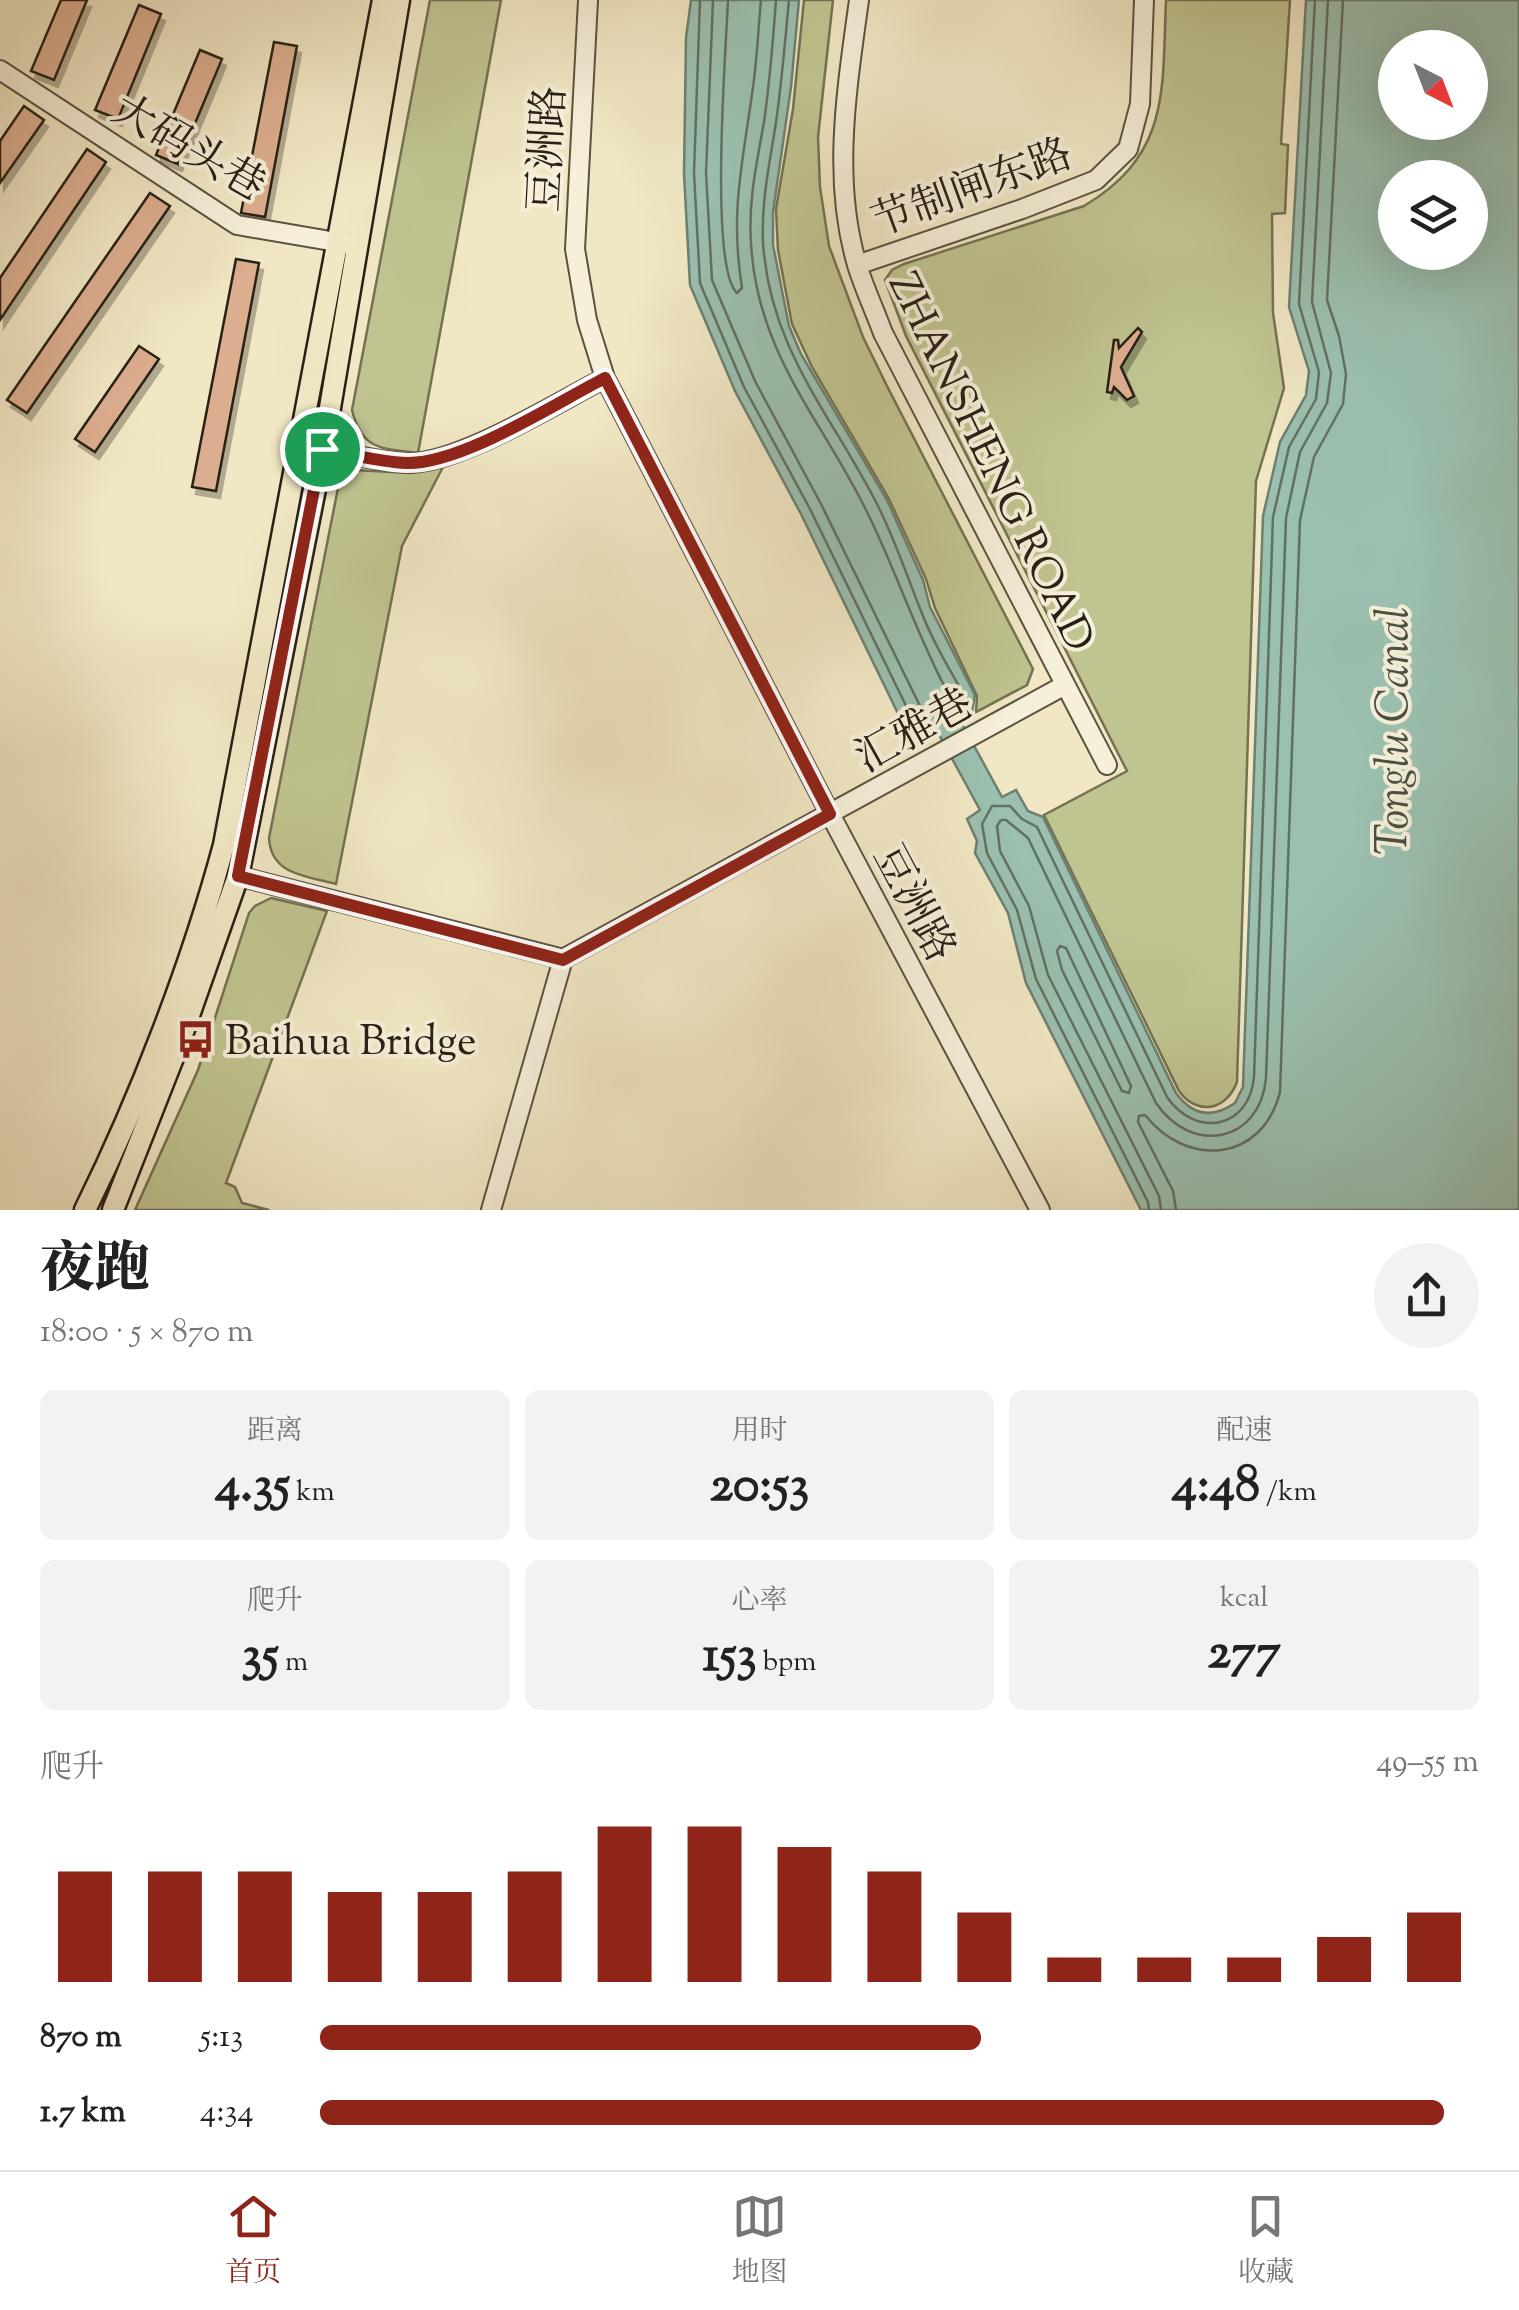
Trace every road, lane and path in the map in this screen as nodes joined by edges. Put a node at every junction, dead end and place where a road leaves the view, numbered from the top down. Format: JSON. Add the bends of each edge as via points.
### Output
{"nodes":[{"id":1,"x":383,"y":0,"type":"edge"},
{"id":2,"x":400,"y":0,"type":"edge"},
{"id":3,"x":588,"y":0,"type":"edge"},
{"id":4,"x":859,"y":0,"type":"edge"},
{"id":5,"x":1144,"y":0,"type":"edge"},
{"id":6,"x":0,"y":70,"type":"edge"},
{"id":7,"x":348,"y":244,"type":"junction"},
{"id":8,"x":857,"y":265,"type":"junction"},
{"id":9,"x":605,"y":378,"type":"junction"},
{"id":10,"x":322,"y":449,"type":"junction"},
{"id":11,"x":1064,"y":685,"type":"junction"},
{"id":12,"x":1107,"y":765,"type":"dead end"},
{"id":13,"x":830,"y":814,"type":"junction"},
{"id":14,"x":238,"y":876,"type":"junction"},
{"id":15,"x":563,"y":960,"type":"junction"},
{"id":16,"x":85,"y":1210,"type":"edge"},
{"id":17,"x":113,"y":1210,"type":"edge"},
{"id":18,"x":492,"y":1210,"type":"edge"},
{"id":19,"x":1040,"y":1210,"type":"edge"}],
"edges":[{"from":1,"to":7,"type":"main road"},
{"from":2,"to":7,"type":"main road"},
{"from":3,"to":9,"type":"street","name":"豆洲路","via":[[575,248],[586,320]]},
{"from":4,"to":8,"type":"street","name":"ZHANSHENG ROAD","via":[[843,114],[844,187]]},
{"from":5,"to":8,"type":"street","name":"节制闸东路","via":[[1140,104],[1128,149],[1096,180]]},
{"from":6,"to":7,"type":"street","name":"大码头巷","via":[[237,224]]},
{"from":7,"to":10,"type":"main road"},
{"from":7,"to":16,"type":"main road","via":[[220,862],[142,1077]]},
{"from":8,"to":11,"type":"street","name":"ZHANSHENG ROAD","via":[[883,332]]},
{"from":9,"to":10,"type":"street","via":[[434,460],[406,463]]},
{"from":9,"to":13,"type":"street","name":"豆洲路"},
{"from":10,"to":14,"type":"main road"},
{"from":11,"to":12,"type":"street","name":"ZHANSHENG ROAD"},
{"from":11,"to":13,"type":"street","name":"汇雅巷"},
{"from":13,"to":15,"type":"street","name":"汇雅巷"},
{"from":13,"to":19,"type":"street","name":"豆洲路"},
{"from":14,"to":15,"type":"street"},
{"from":14,"to":17,"type":"main road"},
{"from":15,"to":18,"type":"street"}]}
